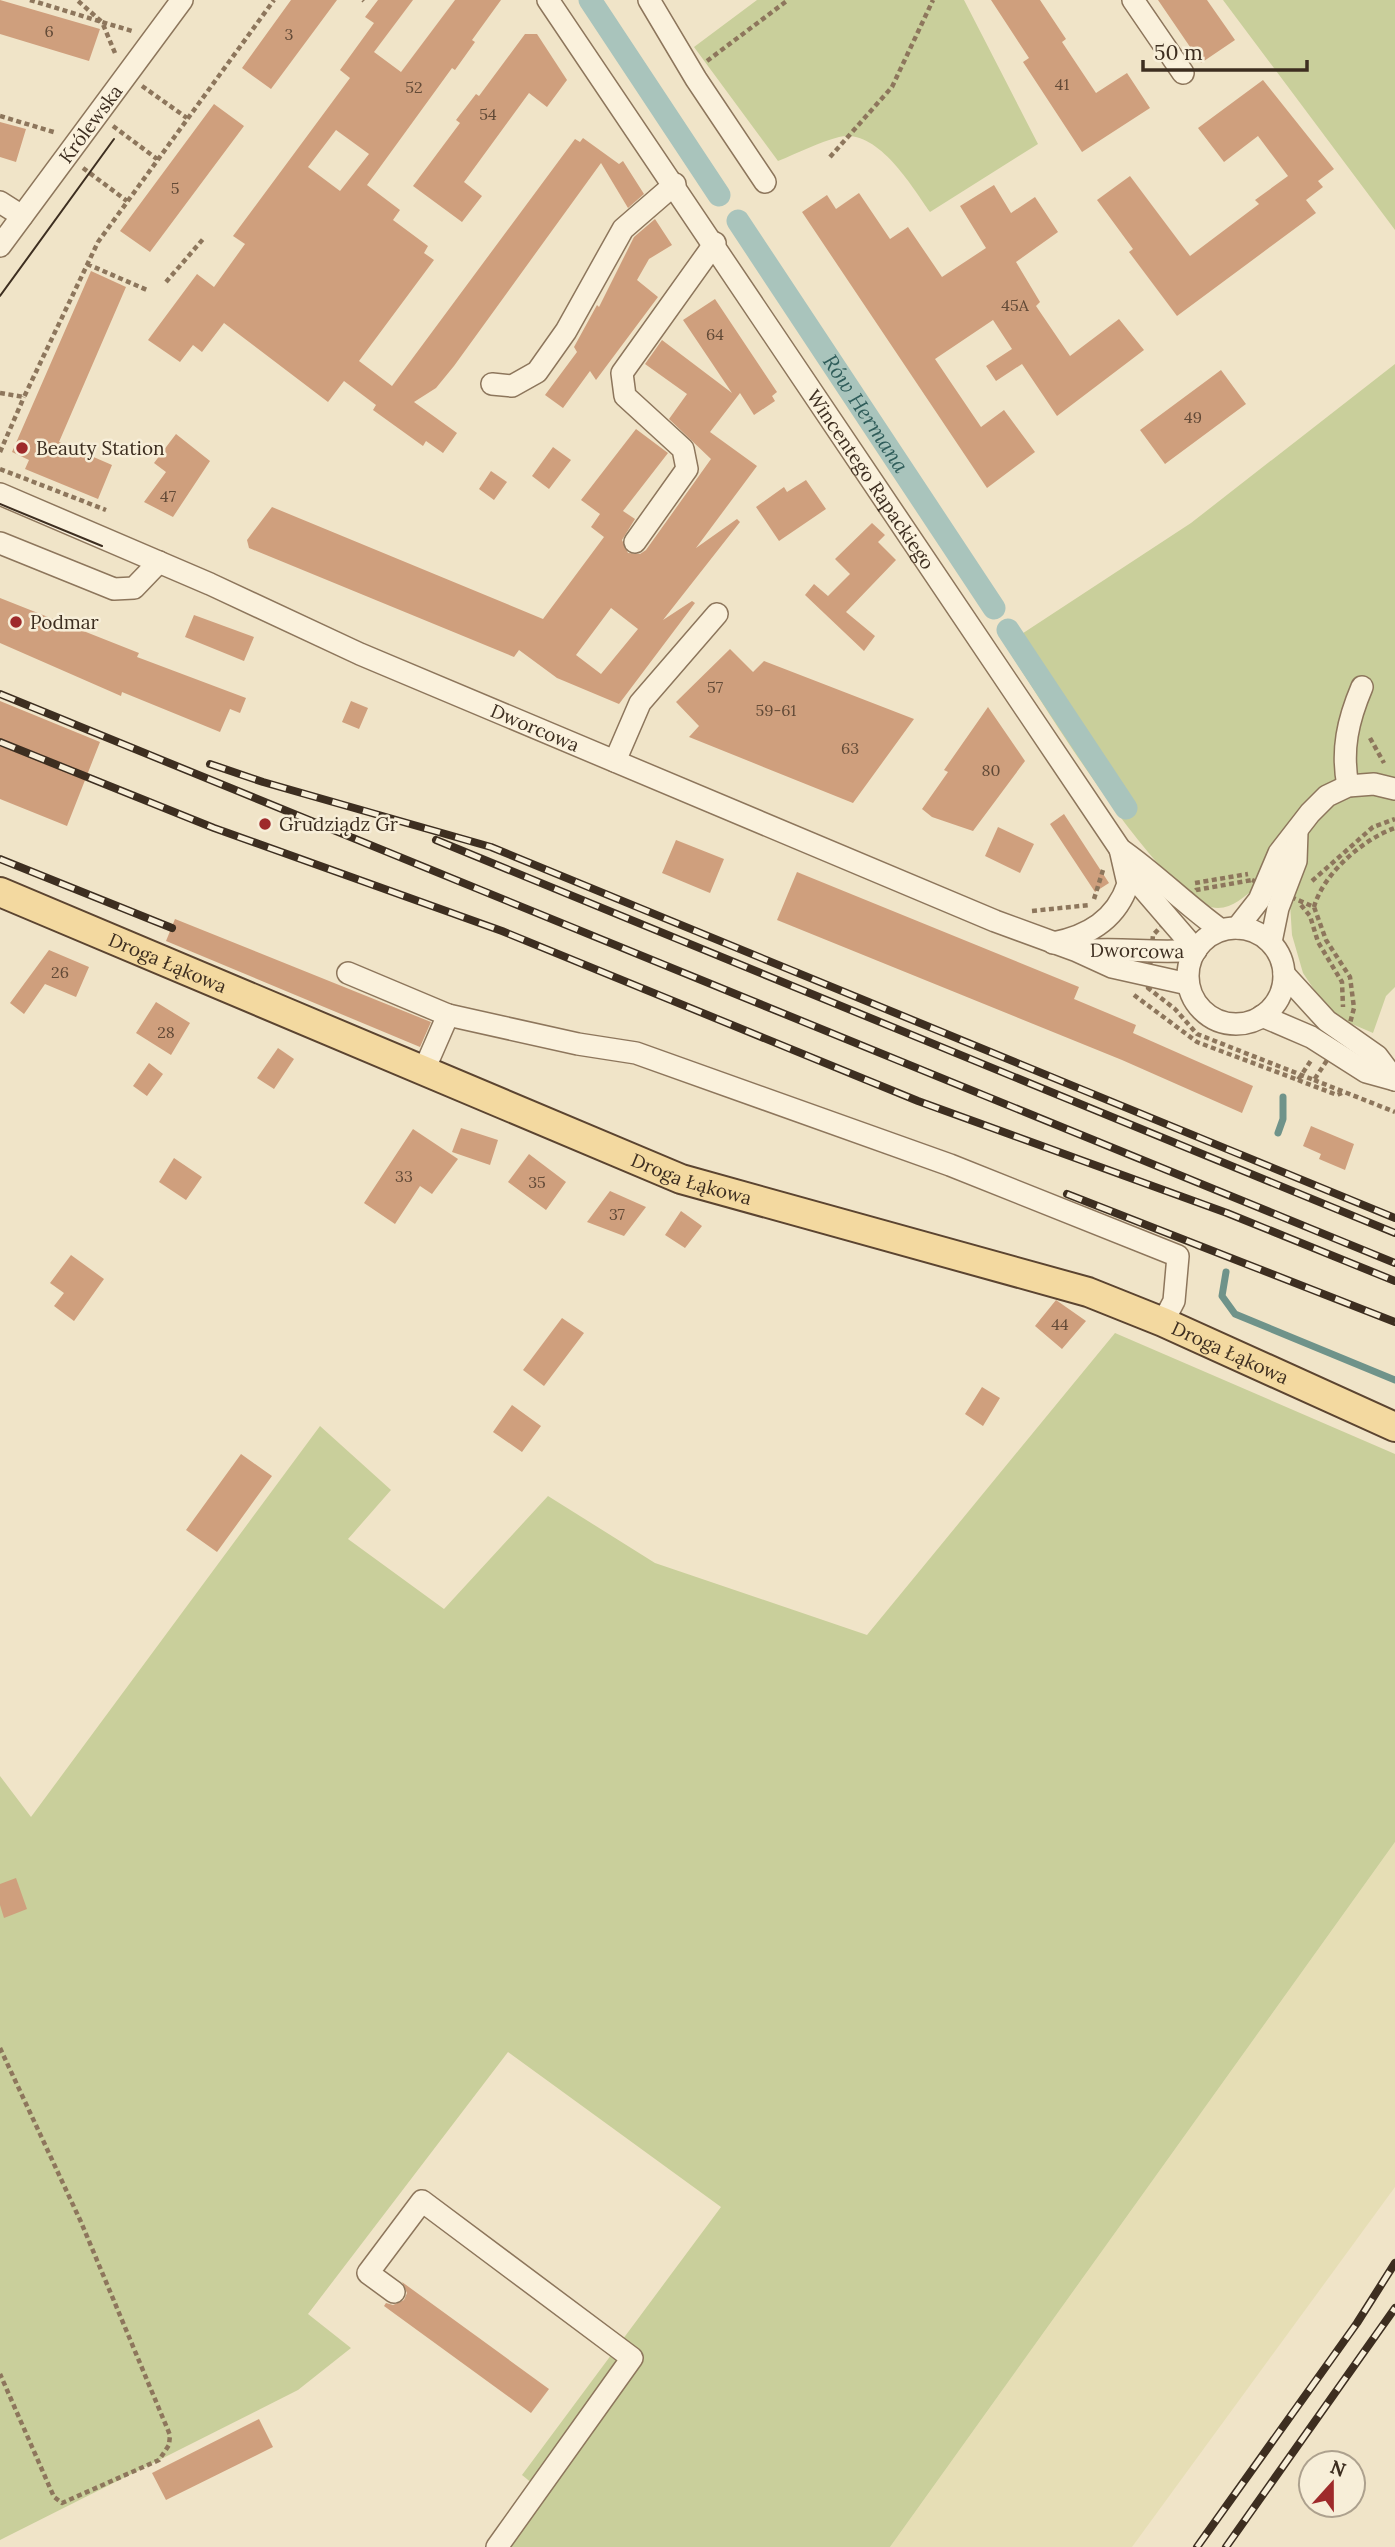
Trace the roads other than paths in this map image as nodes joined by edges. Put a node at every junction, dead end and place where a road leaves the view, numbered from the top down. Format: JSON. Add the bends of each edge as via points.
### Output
{"nodes":[{"id":1,"x":182,"y":0,"type":"edge"},
{"id":2,"x":548,"y":0,"type":"edge"},
{"id":3,"x":649,"y":0,"type":"edge"},
{"id":4,"x":1133,"y":0,"type":"edge"},
{"id":5,"x":1183,"y":73,"type":"dead end"},
{"id":6,"x":765,"y":182,"type":"dead end"},
{"id":7,"x":675,"y":184,"type":"junction"},
{"id":8,"x":0,"y":202,"type":"edge"},
{"id":9,"x":22,"y":216,"type":"junction"},
{"id":10,"x":715,"y":243,"type":"junction"},
{"id":11,"x":0,"y":246,"type":"edge"},
{"id":12,"x":492,"y":384,"type":"dead end"},
{"id":13,"x":0,"y":494,"type":"edge"},
{"id":14,"x":635,"y":542,"type":"dead end"},
{"id":15,"x":0,"y":543,"type":"edge"},
{"id":16,"x":159,"y":562,"type":"junction"},
{"id":17,"x":717,"y":614,"type":"dead end"},
{"id":18,"x":1362,"y":687,"type":"dead end"},
{"id":19,"x":615,"y":761,"type":"junction"},
{"id":20,"x":1348,"y":786,"type":"junction"},
{"id":21,"x":1395,"y":789,"type":"edge"},
{"id":22,"x":1120,"y":849,"type":"junction"},
{"id":23,"x":1127,"y":870,"type":"junction"},
{"id":24,"x":1274,"y":890,"type":"junction"},
{"id":25,"x":0,"y":892,"type":"edge"},
{"id":26,"x":1229,"y":929,"type":"junction"},
{"id":27,"x":1271,"y":942,"type":"junction"},
{"id":28,"x":1052,"y":943,"type":"junction"},
{"id":29,"x":1196,"y":950,"type":"junction"},
{"id":30,"x":1077,"y":951,"type":"junction"},
{"id":31,"x":348,"y":973,"type":"dead end"},
{"id":32,"x":1284,"y":974,"type":"junction"},
{"id":33,"x":1188,"y":985,"type":"junction"},
{"id":34,"x":448,"y":1015,"type":"junction"},
{"id":35,"x":1262,"y":1016,"type":"junction"},
{"id":36,"x":1339,"y":1042,"type":"junction"},
{"id":37,"x":424,"y":1070,"type":"junction"},
{"id":38,"x":1395,"y":1080,"type":"edge"},
{"id":39,"x":1163,"y":1322,"type":"junction"},
{"id":40,"x":1395,"y":1427,"type":"edge"},
{"id":41,"x":394,"y":2292,"type":"dead end"},
{"id":42,"x":497,"y":2547,"type":"edge"}],
"edges":[{"from":1,"to":9,"type":"street","name":"Królewska"},
{"from":2,"to":7,"type":"street","name":"Wincentego Rapackiego"},
{"from":3,"to":6,"type":"street"},
{"from":4,"to":5,"type":"street"},
{"from":7,"to":10,"type":"street","name":"Wincentego Rapackiego"},
{"from":7,"to":12,"type":"street","via":[[623,229],[566,331],[537,372],[512,386]]},
{"from":8,"to":9,"type":"street"},
{"from":9,"to":11,"type":"street","name":"Królewska"},
{"from":10,"to":14,"type":"street","via":[[622,373],[625,396],[684,449],[688,461],[687,470]]},
{"from":10,"to":22,"type":"street","name":"Wincentego Rapackiego"},
{"from":13,"to":16,"type":"street","name":"Dworcowa"},
{"from":15,"to":16,"type":"street","via":[[114,589],[134,588]]},
{"from":16,"to":19,"type":"street","name":"Dworcowa","via":[[360,654]]},
{"from":17,"to":19,"type":"street","via":[[640,703]]},
{"from":18,"to":20,"type":"street","via":[[1345,739]]},
{"from":19,"to":28,"type":"street","name":"Dworcowa"},
{"from":20,"to":21,"type":"street","via":[[1374,784]]},
{"from":20,"to":24,"type":"street","via":[[1327,796],[1310,813],[1297,832],[1296,861]]},
{"from":22,"to":23,"type":"street"},
{"from":22,"to":26,"type":"street","name":"Wincentego Rapackiego","via":[[1183,903]]},
{"from":23,"to":28,"type":"street","via":[[1124,895],[1111,914],[1093,930]]},
{"from":23,"to":29,"type":"street"},
{"from":24,"to":26,"type":"street"},
{"from":24,"to":27,"type":"street"},
{"from":25,"to":37,"type":"main road","name":"Droga Łąkowa"},
{"from":26,"to":27,"type":"street","via":[[1259,933]]},
{"from":26,"to":29,"type":"street","via":[[1202,942]]},
{"from":27,"to":32,"type":"street"},
{"from":28,"to":30,"type":"street","name":"Dworcowa"},
{"from":29,"to":30,"type":"street","name":"Dworcowa","via":[[1116,947]]},
{"from":29,"to":33,"type":"street"},
{"from":30,"to":33,"type":"street","name":"Dworcowa","via":[[1112,967]]},
{"from":31,"to":34,"type":"street"},
{"from":32,"to":35,"type":"street","via":[[1279,1000]]},
{"from":32,"to":36,"type":"street"},
{"from":33,"to":35,"type":"street","via":[[1195,1002],[1221,1022],[1237,1024]]},
{"from":34,"to":37,"type":"street"},
{"from":34,"to":39,"type":"street","via":[[636,1053],[950,1165],[1178,1256],[1174,1301]]},
{"from":35,"to":36,"type":"street","via":[[1311,1037]]},
{"from":36,"to":38,"type":"street","via":[[1377,1056]]},
{"from":37,"to":39,"type":"main road","name":"Droga Łąkowa","via":[[681,1179],[997,1265],[1088,1292]]},
{"from":39,"to":40,"type":"main road","name":"Droga Łąkowa"},
{"from":41,"to":42,"type":"street","via":[[368,2273],[422,2201],[632,2358]]}]}
